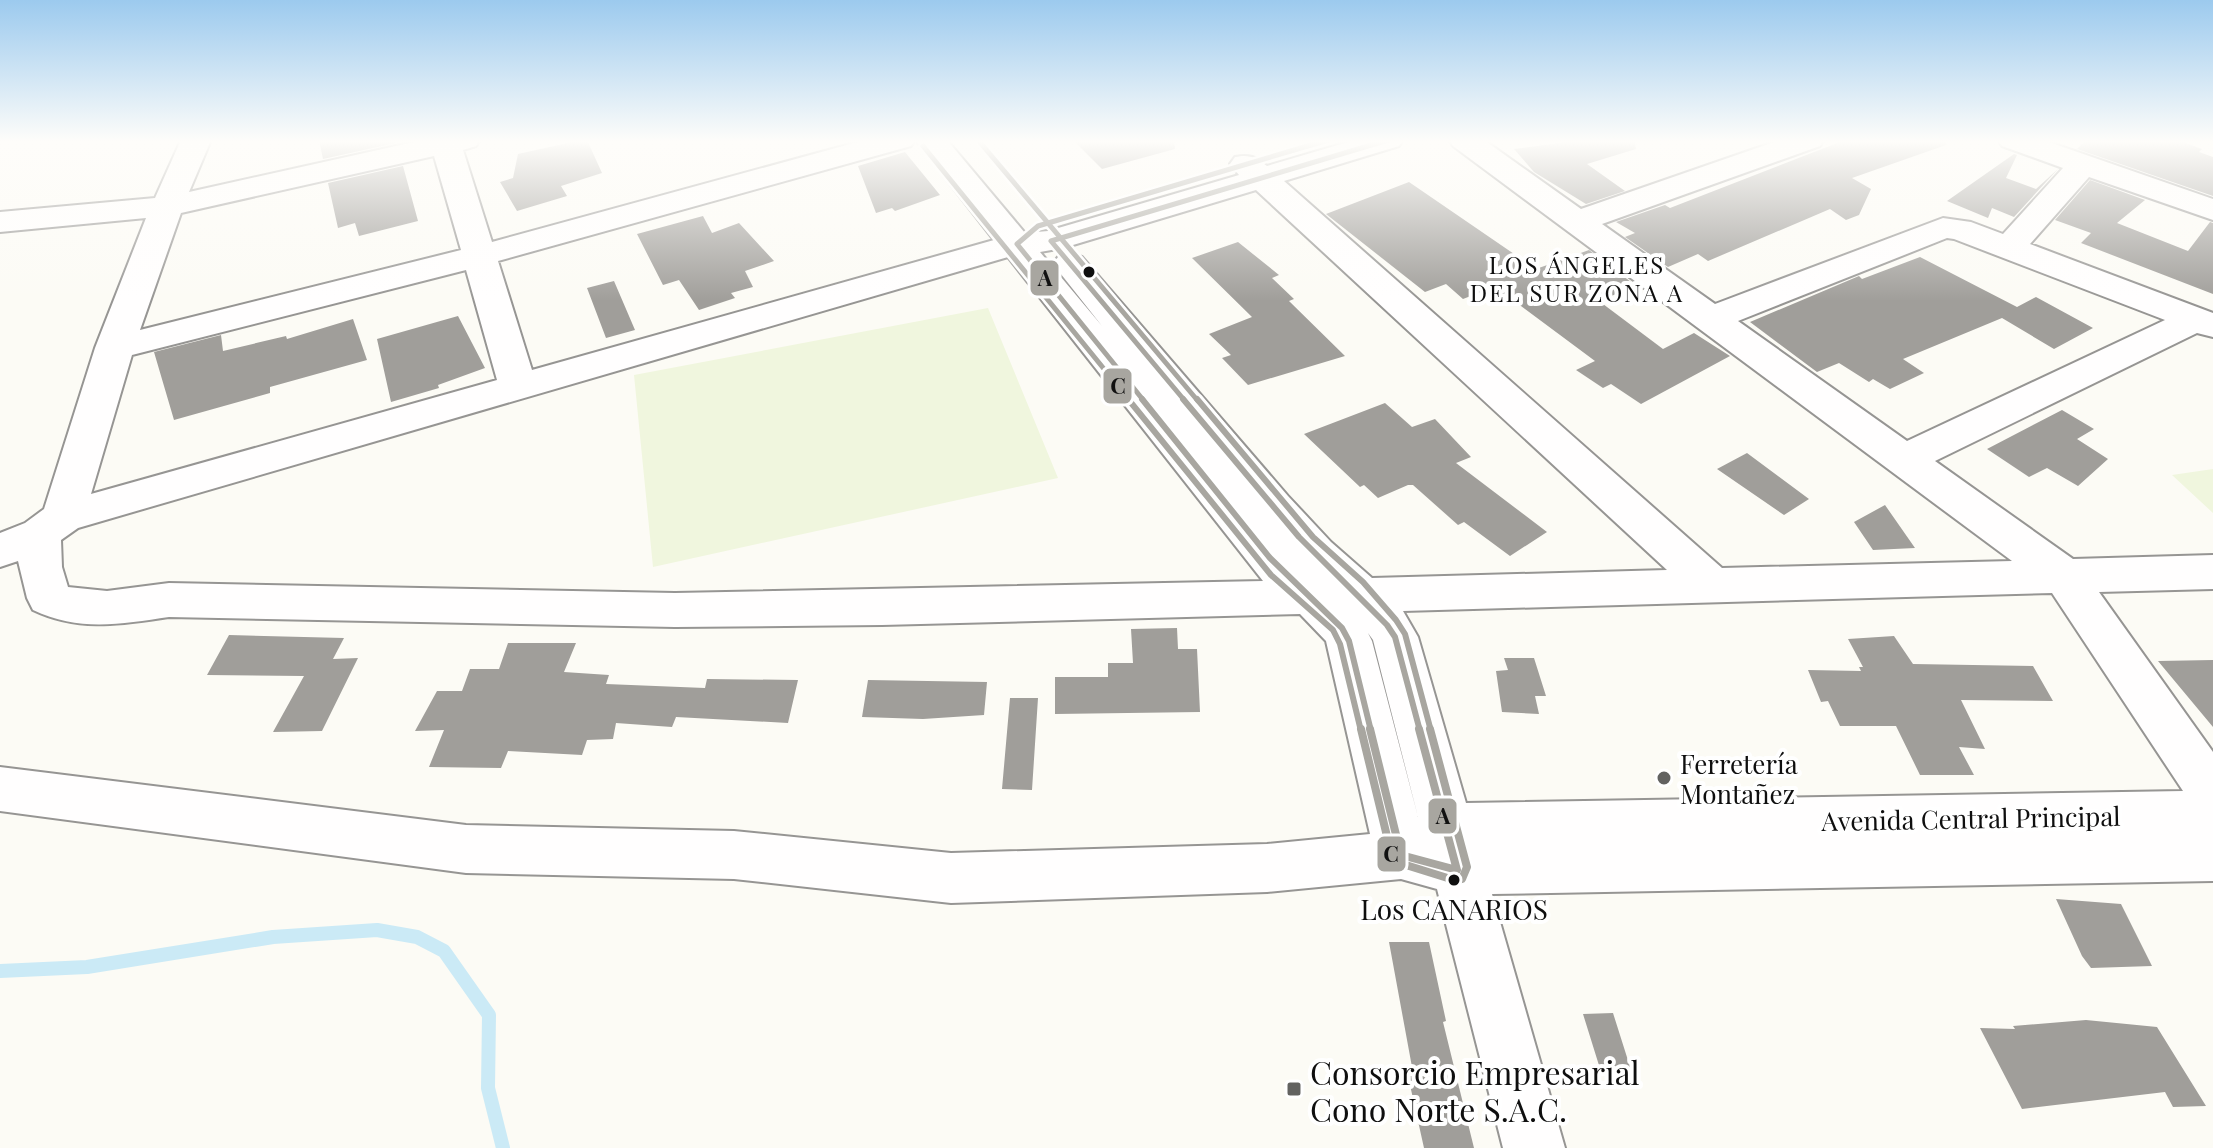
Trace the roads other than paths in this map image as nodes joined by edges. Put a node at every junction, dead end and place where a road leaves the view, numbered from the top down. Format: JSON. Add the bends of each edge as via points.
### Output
{"nodes":[{"id":1,"x":171,"y":194,"type":"edge"},
{"id":2,"x":224,"y":194,"type":"edge"},
{"id":3,"x":465,"y":194,"type":"edge"},
{"id":4,"x":706,"y":194,"type":"edge"},
{"id":5,"x":988,"y":194,"type":"edge"},
{"id":6,"x":1004,"y":194,"type":"edge"},
{"id":7,"x":1181,"y":194,"type":"edge"},
{"id":8,"x":1278,"y":194,"type":"edge"},
{"id":9,"x":1538,"y":194,"type":"edge"},
{"id":10,"x":1657,"y":194,"type":"edge"},
{"id":11,"x":2057,"y":194,"type":"edge"},
{"id":12,"x":2166,"y":194,"type":"edge"},
{"id":13,"x":165,"y":207,"type":"junction"},
{"id":14,"x":2213,"y":210,"type":"edge"},
{"id":15,"x":0,"y":222,"type":"edge"},
{"id":16,"x":1577,"y":222,"type":"junction"},
{"id":17,"x":1035,"y":237,"type":"junction"},
{"id":18,"x":2009,"y":247,"type":"junction"},
{"id":19,"x":480,"y":256,"type":"junction"},
{"id":20,"x":1710,"y":319,"type":"junction"},
{"id":21,"x":2204,"y":323,"type":"edge"},
{"id":22,"x":113,"y":348,"type":"junction"},
{"id":23,"x":518,"y":385,"type":"junction"},
{"id":24,"x":1902,"y":460,"type":"junction"},
{"id":25,"x":34,"y":534,"type":"edge"},
{"id":26,"x":2213,"y":572,"type":"edge"},
{"id":27,"x":2063,"y":575,"type":"junction"},
{"id":28,"x":1711,"y":584,"type":"junction"},
{"id":29,"x":1364,"y":593,"type":"junction"},
{"id":30,"x":1312,"y":597,"type":"junction"},
{"id":31,"x":0,"y":789,"type":"edge"},
{"id":32,"x":2213,"y":793,"type":"edge"},
{"id":33,"x":2213,"y":813,"type":"edge"},
{"id":34,"x":1453,"y":848,"type":"junction"},
{"id":35,"x":1401,"y":855,"type":"junction"},
{"id":36,"x":2213,"y":857,"type":"edge"},
{"id":37,"x":1534,"y":1148,"type":"edge"}],
"edges":[{"from":1,"to":13,"type":"street"},
{"from":2,"to":13,"type":"street"},
{"from":3,"to":19,"type":"street"},
{"from":4,"to":19,"type":"street"},
{"from":5,"to":17,"type":"street"},
{"from":6,"to":17,"type":"street"},
{"from":7,"to":17,"type":"street"},
{"from":8,"to":28,"type":"street"},
{"from":9,"to":16,"type":"street"},
{"from":10,"to":16,"type":"street"},
{"from":11,"to":18,"type":"street"},
{"from":12,"to":14,"type":"street"},
{"from":13,"to":15,"type":"street"},
{"from":13,"to":22,"type":"street"},
{"from":16,"to":20,"type":"street"},
{"from":17,"to":23,"type":"street"},
{"from":17,"to":29,"type":"street","via":[[1306,544]]},
{"from":17,"to":30,"type":"street","via":[[1171,440],[1273,563]]},
{"from":18,"to":20,"type":"street","via":[[1943,228]]},
{"from":18,"to":21,"type":"street"},
{"from":19,"to":22,"type":"street"},
{"from":19,"to":23,"type":"street"},
{"from":20,"to":24,"type":"street"},
{"from":21,"to":24,"type":"street"},
{"from":22,"to":25,"type":"street"},
{"from":23,"to":25,"type":"street"},
{"from":24,"to":27,"type":"street"},
{"from":25,"to":30,"type":"street","via":[[49,598],[63,606],[99,608],[169,600],[675,610]]},
{"from":26,"to":27,"type":"street"},
{"from":27,"to":28,"type":"street"},
{"from":27,"to":32,"type":"street"},
{"from":28,"to":29,"type":"street"},
{"from":29,"to":30,"type":"street"},
{"from":29,"to":34,"type":"street","via":[[1395,637]]},
{"from":30,"to":35,"type":"street","via":[[1341,624],[1349,641]]},
{"from":31,"to":35,"type":"street","via":[[466,849],[734,855],[951,878],[1267,868]]},
{"from":33,"to":34,"type":"street","name":"Avenida Central Principal"},
{"from":34,"to":35,"type":"street"},
{"from":34,"to":36,"type":"street","name":"Avenida Central Principal"},
{"from":34,"to":37,"type":"street"}]}
